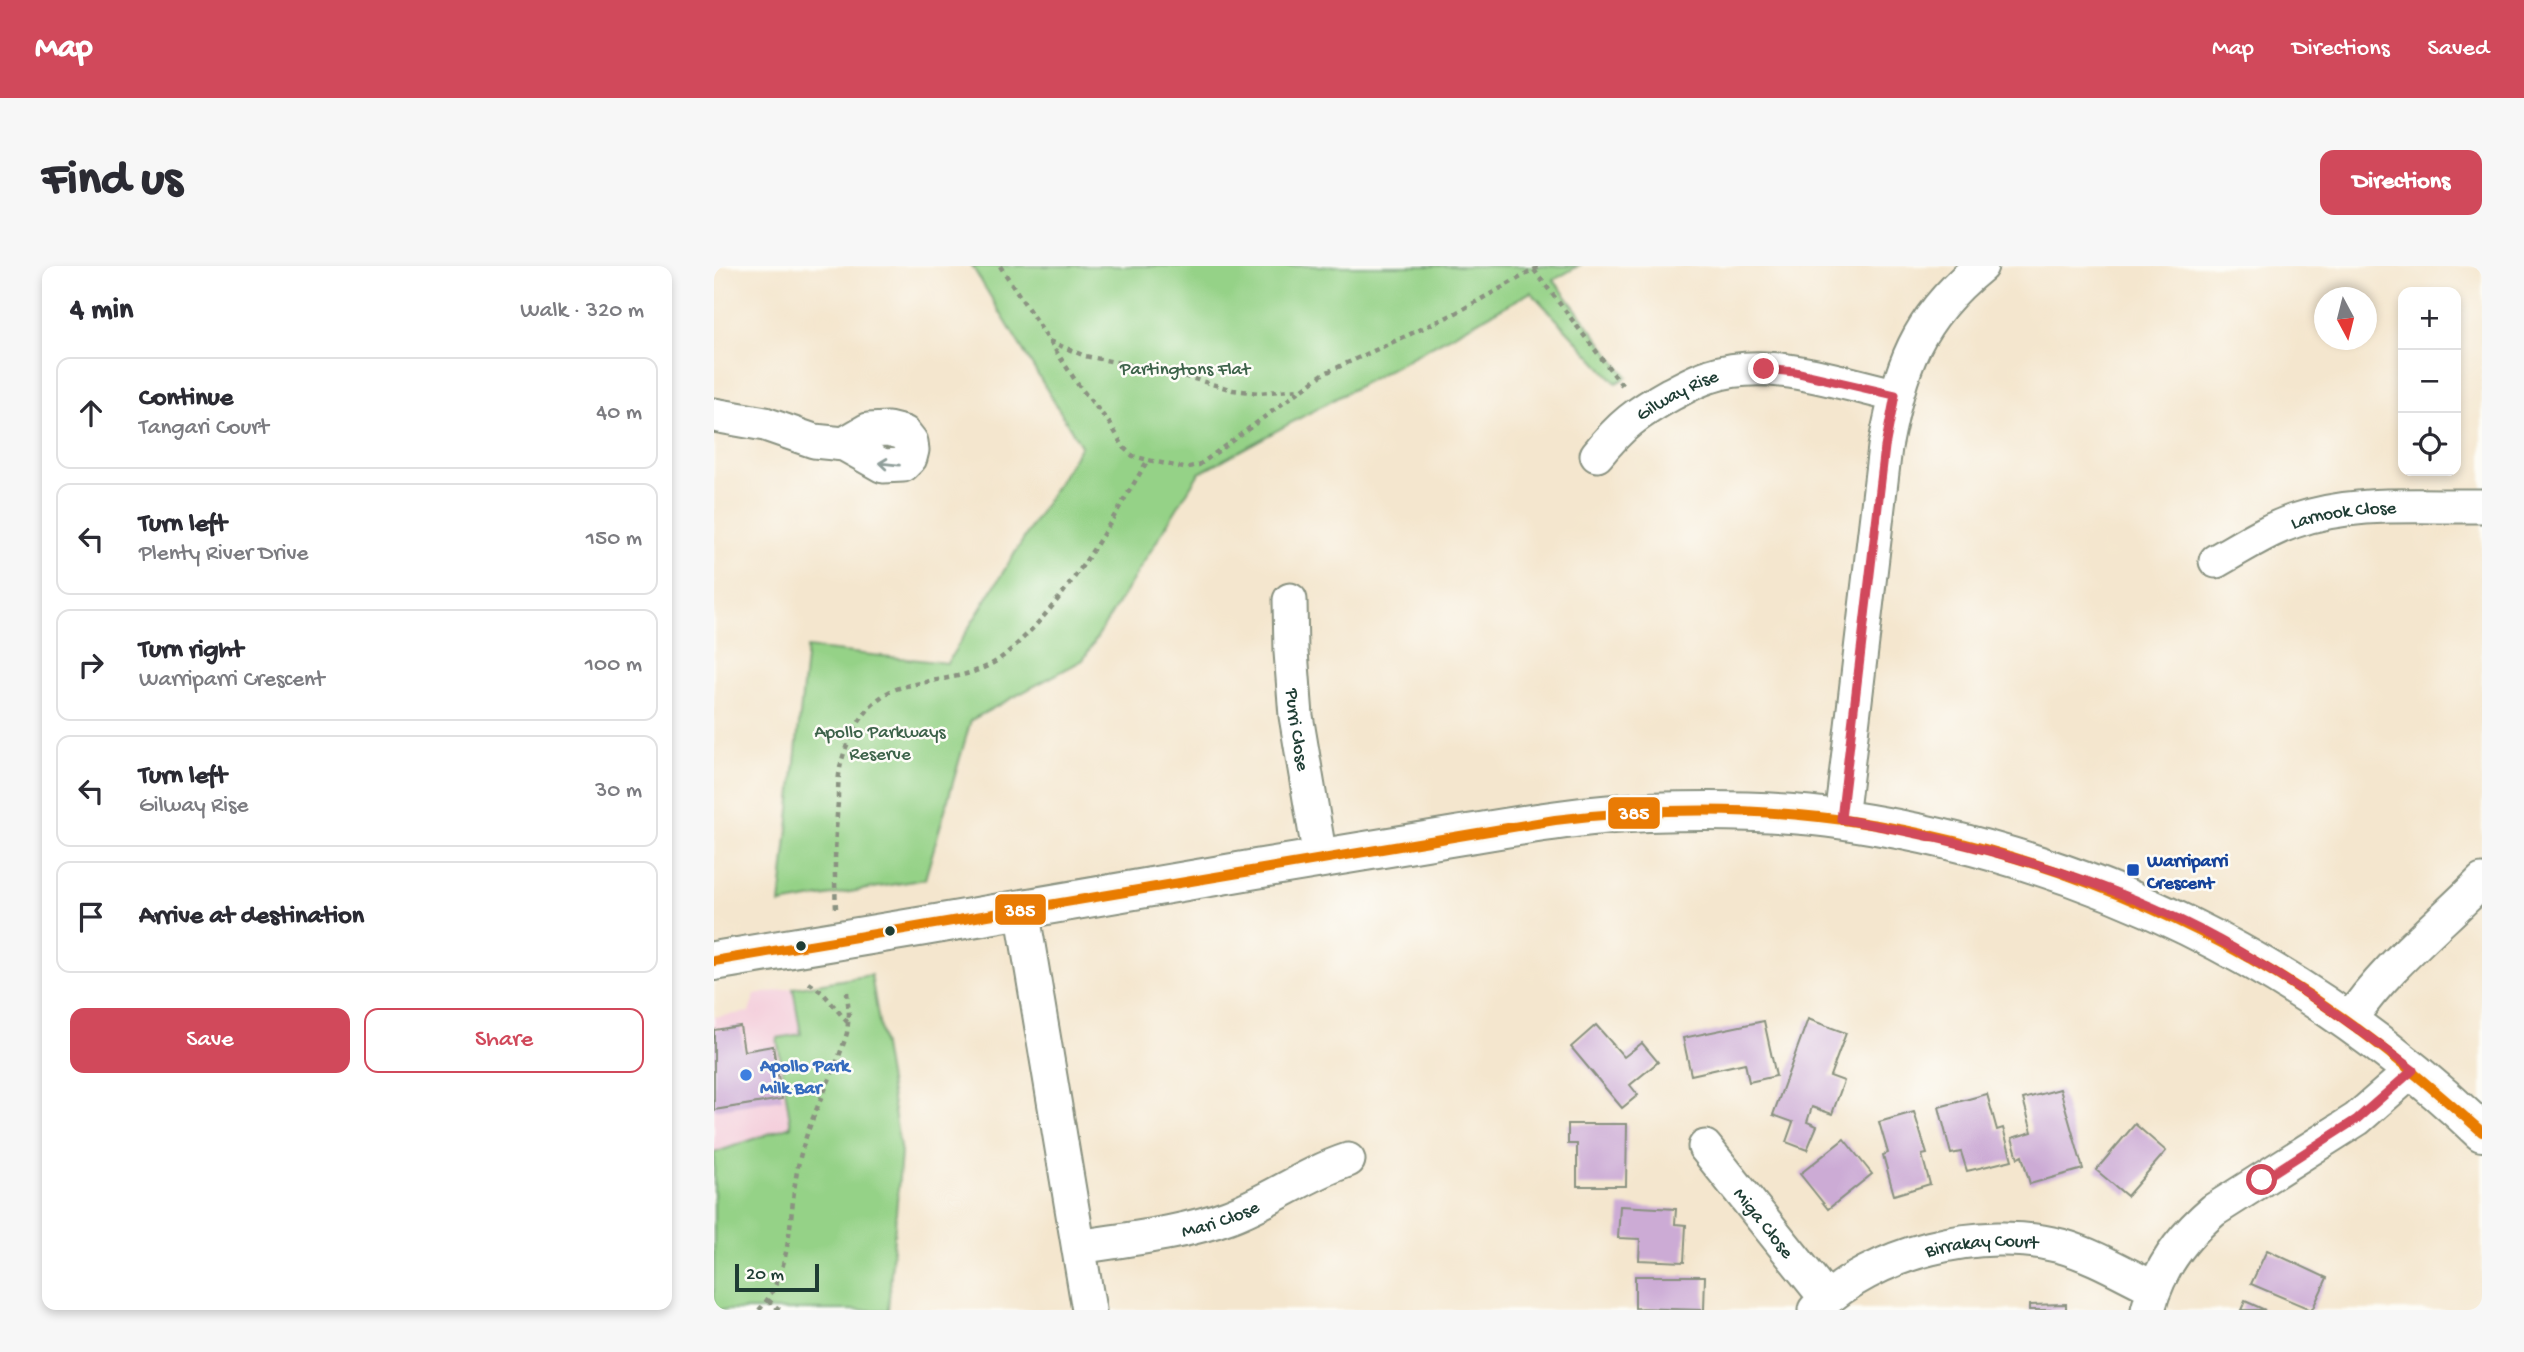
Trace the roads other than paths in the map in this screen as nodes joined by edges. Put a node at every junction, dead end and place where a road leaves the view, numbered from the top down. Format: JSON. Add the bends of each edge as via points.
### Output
{"nodes":[{"id":1,"x":1981,"y":266,"type":"edge"},
{"id":2,"x":1895,"y":395,"type":"junction"},
{"id":3,"x":714,"y":415,"type":"edge"},
{"id":4,"x":844,"y":444,"type":"dead end"},
{"id":5,"x":1597,"y":455,"type":"dead end"},
{"id":6,"x":2482,"y":506,"type":"edge"},
{"id":7,"x":2217,"y":561,"type":"dead end"},
{"id":8,"x":1290,"y":600,"type":"dead end"},
{"id":9,"x":1841,"y":819,"type":"junction"},
{"id":10,"x":1320,"y":858,"type":"junction"},
{"id":11,"x":2482,"y":881,"type":"edge"},
{"id":12,"x":1022,"y":909,"type":"junction"},
{"id":13,"x":714,"y":961,"type":"edge"},
{"id":14,"x":2349,"y":1021,"type":"junction"},
{"id":15,"x":2413,"y":1070,"type":"junction"},
{"id":16,"x":2482,"y":1132,"type":"edge"},
{"id":17,"x":1705,"y":1147,"type":"dead end"},
{"id":18,"x":1348,"y":1160,"type":"dead end"},
{"id":19,"x":1079,"y":1247,"type":"junction"},
{"id":20,"x":2151,"y":1299,"type":"edge"},
{"id":21,"x":1821,"y":1304,"type":"edge"},
{"id":22,"x":1089,"y":1310,"type":"edge"}],
"edges":[{"from":1,"to":2,"type":"street","via":[[1940,304],[1922,329]]},
{"from":2,"to":5,"type":"street","name":"Gilway Rise","via":[[1795,372],[1737,370],[1710,376],[1641,410],[1617,429]]},
{"from":2,"to":9,"type":"street"},
{"from":3,"to":4,"type":"street","via":[[765,424],[814,441]]},
{"from":6,"to":7,"type":"street","name":"Larnook Close","via":[[2327,512],[2293,521]]},
{"from":8,"to":10,"type":"street","name":"Purri Close","via":[[1296,716]]},
{"from":9,"to":10,"type":"street","via":[[1645,812],[1575,818]]},
{"from":9,"to":14,"type":"street","via":[[1998,853],[2147,906],[2217,939]]},
{"from":10,"to":12,"type":"street"},
{"from":11,"to":14,"type":"street","via":[[2368,993]]},
{"from":12,"to":13,"type":"street"},
{"from":12,"to":19,"type":"street"},
{"from":14,"to":15,"type":"street"},
{"from":15,"to":16,"type":"street"},
{"from":15,"to":20,"type":"street","via":[[2357,1119],[2199,1222],[2176,1249]]},
{"from":17,"to":21,"type":"street","name":"Miga Close"},
{"from":18,"to":19,"type":"street","name":"Mari Close","via":[[1258,1204],[1189,1229]]},
{"from":19,"to":22,"type":"street"},
{"from":20,"to":21,"type":"street","name":"Birrakay Court","via":[[2086,1255],[2030,1240],[1991,1240],[1922,1250],[1849,1281]]}]}
